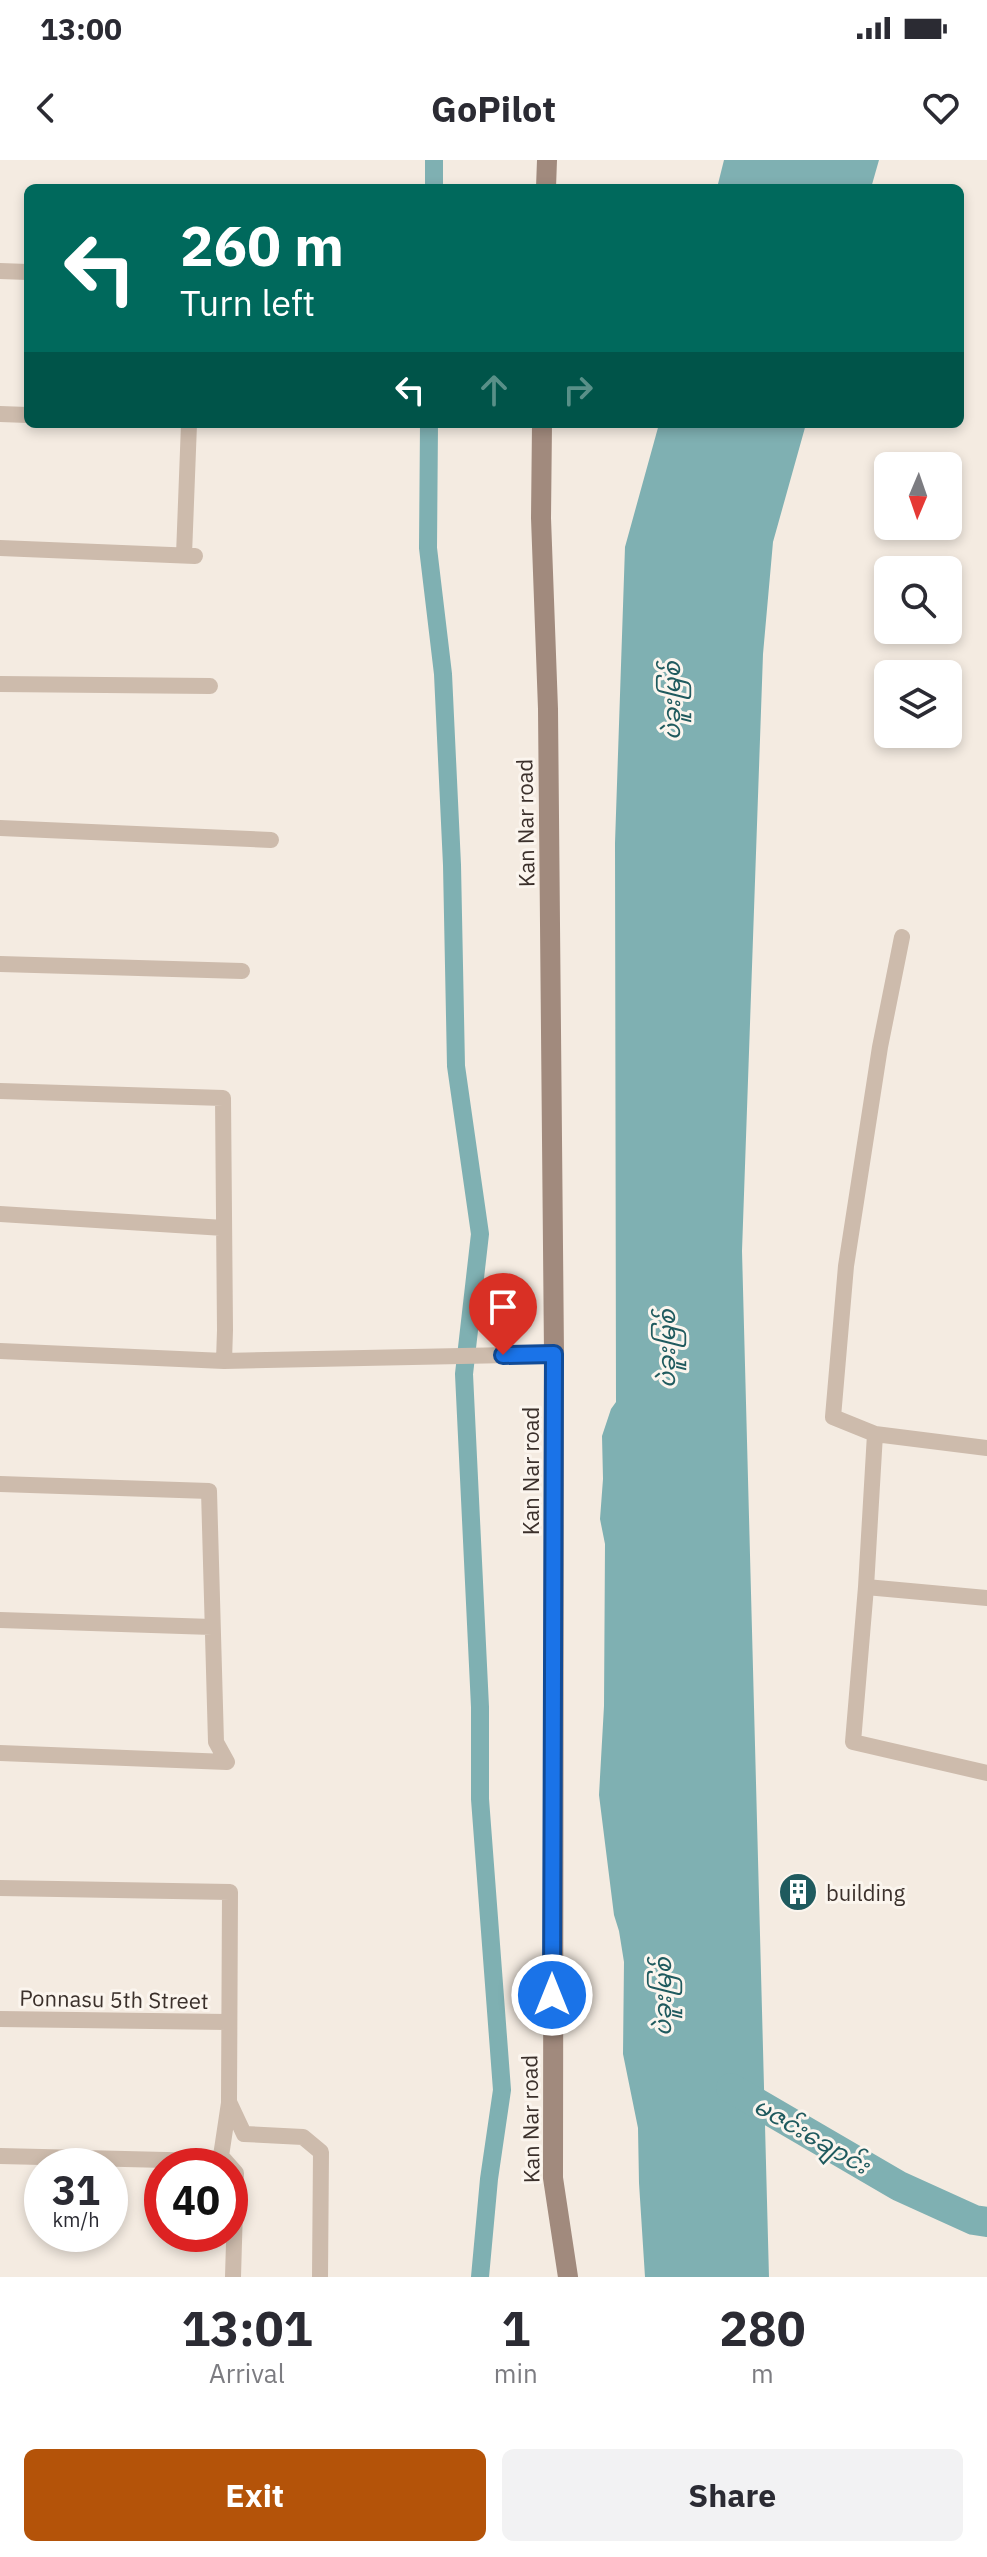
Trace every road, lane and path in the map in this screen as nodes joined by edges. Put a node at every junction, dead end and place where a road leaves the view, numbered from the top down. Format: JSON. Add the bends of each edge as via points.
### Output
{"nodes":[{"id":1,"x":547,"y":160,"type":"edge"},
{"id":2,"x":546,"y":184,"type":"edge"},
{"id":3,"x":0,"y":271,"type":"edge"},
{"id":4,"x":24,"y":272,"type":"edge"},
{"id":5,"x":0,"y":414,"type":"edge"},
{"id":6,"x":24,"y":415,"type":"edge"},
{"id":7,"x":189,"y":428,"type":"edge"},
{"id":8,"x":542,"y":428,"type":"edge"},
{"id":9,"x":0,"y":548,"type":"edge"},
{"id":10,"x":0,"y":684,"type":"edge"},
{"id":11,"x":210,"y":686,"type":"dead end"},
{"id":12,"x":0,"y":828,"type":"edge"},
{"id":13,"x":271,"y":840,"type":"dead end"},
{"id":14,"x":902,"y":937,"type":"dead end"},
{"id":15,"x":0,"y":964,"type":"edge"},
{"id":16,"x":242,"y":971,"type":"dead end"},
{"id":17,"x":0,"y":1091,"type":"edge"},
{"id":18,"x":0,"y":1214,"type":"edge"},
{"id":19,"x":224,"y":1228,"type":"junction"},
{"id":20,"x":0,"y":1351,"type":"edge"},
{"id":21,"x":554,"y":1354,"type":"junction"},
{"id":22,"x":224,"y":1361,"type":"junction"},
{"id":23,"x":875,"y":1434,"type":"junction"},
{"id":24,"x":987,"y":1448,"type":"edge"},
{"id":25,"x":0,"y":1484,"type":"edge"},
{"id":26,"x":866,"y":1587,"type":"junction"},
{"id":27,"x":987,"y":1598,"type":"edge"},
{"id":28,"x":0,"y":1620,"type":"edge"},
{"id":29,"x":212,"y":1627,"type":"junction"},
{"id":30,"x":0,"y":1753,"type":"edge"},
{"id":31,"x":987,"y":1773,"type":"edge"},
{"id":32,"x":0,"y":1888,"type":"edge"},
{"id":33,"x":0,"y":2019,"type":"edge"},
{"id":34,"x":227,"y":2022,"type":"junction"},
{"id":35,"x":229,"y":2102,"type":"junction"},
{"id":36,"x":222,"y":2148,"type":"edge"},
{"id":37,"x":0,"y":2156,"type":"edge"},
{"id":38,"x":144,"y":2159,"type":"edge"},
{"id":39,"x":234,"y":2252,"type":"edge"},
{"id":40,"x":233,"y":2277,"type":"edge"},
{"id":41,"x":320,"y":2277,"type":"edge"},
{"id":42,"x":568,"y":2277,"type":"edge"}],
"edges":[{"from":1,"to":2,"type":"street"},
{"from":3,"to":4,"type":"street"},
{"from":5,"to":6,"type":"street"},
{"from":7,"to":9,"type":"street","via":[[189,556]]},
{"from":8,"to":21,"type":"street","name":"Kan Nar road"},
{"from":10,"to":11,"type":"street"},
{"from":12,"to":13,"type":"street"},
{"from":14,"to":23,"type":"street","via":[[846,1266],[833,1417]]},
{"from":15,"to":16,"type":"street"},
{"from":17,"to":19,"type":"street","via":[[223,1098]]},
{"from":18,"to":19,"type":"street"},
{"from":19,"to":22,"type":"street"},
{"from":20,"to":22,"type":"street"},
{"from":21,"to":22,"type":"street"},
{"from":21,"to":42,"type":"street","name":"Kan Nar road","via":[[553,2178]]},
{"from":23,"to":24,"type":"street"},
{"from":23,"to":26,"type":"street"},
{"from":25,"to":29,"type":"street","via":[[209,1491]]},
{"from":26,"to":27,"type":"street"},
{"from":26,"to":31,"type":"street","via":[[853,1742]]},
{"from":28,"to":29,"type":"street"},
{"from":29,"to":30,"type":"street","via":[[216,1742],[227,1762]]},
{"from":32,"to":34,"type":"street","via":[[230,1892]]},
{"from":33,"to":34,"type":"street","name":"Ponnasu 5th Street"},
{"from":34,"to":35,"type":"street"},
{"from":35,"to":36,"type":"street"},
{"from":35,"to":41,"type":"street","via":[[244,2134],[303,2137],[321,2152]]},
{"from":37,"to":38,"type":"street"},
{"from":39,"to":40,"type":"street"}]}
